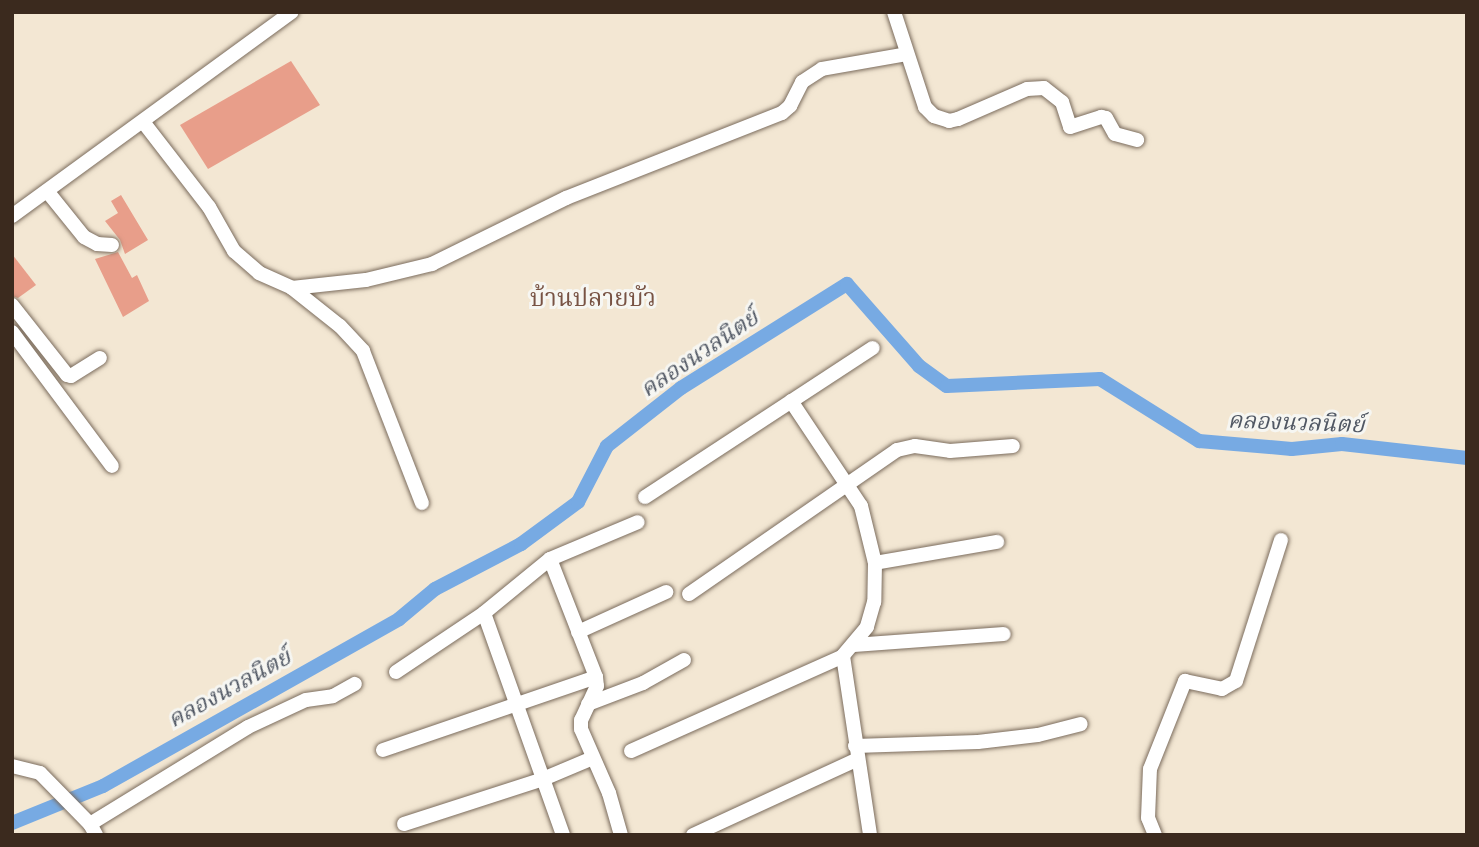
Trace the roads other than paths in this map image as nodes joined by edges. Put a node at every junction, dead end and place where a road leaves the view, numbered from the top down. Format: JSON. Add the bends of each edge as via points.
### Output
{"nodes":[{"id":1,"x":292,"y":12,"type":"edge"},
{"id":2,"x":894,"y":12,"type":"edge"},
{"id":3,"x":907,"y":54,"type":"junction"},
{"id":4,"x":144,"y":123,"type":"junction"},
{"id":5,"x":1137,"y":139,"type":"dead end"},
{"id":6,"x":47,"y":191,"type":"junction"},
{"id":7,"x":12,"y":216,"type":"edge"},
{"id":8,"x":112,"y":245,"type":"dead end"},
{"id":9,"x":292,"y":288,"type":"junction"},
{"id":10,"x":12,"y":305,"type":"edge"},
{"id":11,"x":12,"y":332,"type":"edge"},
{"id":12,"x":873,"y":348,"type":"dead end"},
{"id":13,"x":100,"y":358,"type":"dead end"},
{"id":14,"x":791,"y":401,"type":"junction"},
{"id":15,"x":1013,"y":446,"type":"dead end"},
{"id":16,"x":112,"y":466,"type":"dead end"},
{"id":17,"x":847,"y":483,"type":"junction"},
{"id":18,"x":645,"y":497,"type":"dead end"},
{"id":19,"x":422,"y":503,"type":"dead end"},
{"id":20,"x":638,"y":522,"type":"dead end"},
{"id":21,"x":1281,"y":540,"type":"dead end"},
{"id":22,"x":997,"y":542,"type":"dead end"},
{"id":23,"x":550,"y":559,"type":"junction"},
{"id":24,"x":875,"y":563,"type":"junction"},
{"id":25,"x":666,"y":592,"type":"dead end"},
{"id":26,"x":689,"y":594,"type":"dead end"},
{"id":27,"x":484,"y":613,"type":"junction"},
{"id":28,"x":578,"y":632,"type":"junction"},
{"id":29,"x":1004,"y":634,"type":"dead end"},
{"id":30,"x":854,"y":645,"type":"junction"},
{"id":31,"x":844,"y":656,"type":"junction"},
{"id":32,"x":684,"y":660,"type":"dead end"},
{"id":33,"x":396,"y":672,"type":"dead end"},
{"id":34,"x":596,"y":677,"type":"junction"},
{"id":35,"x":355,"y":684,"type":"dead end"},
{"id":36,"x":516,"y":703,"type":"junction"},
{"id":37,"x":588,"y":704,"type":"junction"},
{"id":38,"x":1081,"y":724,"type":"dead end"},
{"id":39,"x":383,"y":750,"type":"dead end"},
{"id":40,"x":631,"y":751,"type":"dead end"},
{"id":41,"x":856,"y":753,"type":"junction"},
{"id":42,"x":593,"y":758,"type":"junction"},
{"id":43,"x":12,"y":766,"type":"edge"},
{"id":44,"x":543,"y":779,"type":"junction"},
{"id":45,"x":89,"y":824,"type":"edge"},
{"id":46,"x":404,"y":824,"type":"dead end"},
{"id":47,"x":563,"y":835,"type":"edge"},
{"id":48,"x":621,"y":835,"type":"edge"},
{"id":49,"x":693,"y":835,"type":"edge"},
{"id":50,"x":870,"y":835,"type":"edge"},
{"id":51,"x":1155,"y":835,"type":"edge"}],
"edges":[{"from":1,"to":4,"type":"street"},
{"from":2,"to":3,"type":"street"},
{"from":3,"to":5,"type":"street","via":[[925,107],[934,116],[958,119],[1027,89],[1044,88],[1062,102],[1070,127],[1101,117],[1115,134]]},
{"from":3,"to":9,"type":"street","via":[[822,69],[802,82],[782,113],[566,198],[441,260],[366,280]]},
{"from":4,"to":6,"type":"street"},
{"from":4,"to":9,"type":"street","via":[[209,207],[233,251],[259,273]]},
{"from":6,"to":7,"type":"street"},
{"from":6,"to":8,"type":"street","via":[[84,237]]},
{"from":9,"to":19,"type":"street","via":[[363,351]]},
{"from":10,"to":13,"type":"street","via":[[67,375]]},
{"from":11,"to":16,"type":"street"},
{"from":12,"to":14,"type":"street"},
{"from":14,"to":17,"type":"street"},
{"from":14,"to":18,"type":"street"},
{"from":15,"to":17,"type":"street","via":[[897,450]]},
{"from":17,"to":24,"type":"street","via":[[865,518]]},
{"from":17,"to":26,"type":"street"},
{"from":20,"to":23,"type":"street"},
{"from":21,"to":51,"type":"street","via":[[1236,681],[1222,690],[1185,681],[1150,769],[1148,818]]},
{"from":22,"to":24,"type":"street"},
{"from":23,"to":27,"type":"street"},
{"from":23,"to":28,"type":"street"},
{"from":24,"to":30,"type":"street","via":[[874,602],[867,627]]},
{"from":25,"to":28,"type":"street"},
{"from":27,"to":33,"type":"street"},
{"from":27,"to":36,"type":"street"},
{"from":28,"to":34,"type":"street"},
{"from":29,"to":30,"type":"street"},
{"from":30,"to":31,"type":"street"},
{"from":31,"to":40,"type":"street"},
{"from":31,"to":41,"type":"street"},
{"from":32,"to":37,"type":"street","via":[[643,683]]},
{"from":34,"to":36,"type":"street"},
{"from":34,"to":37,"type":"street","via":[[597,686]]},
{"from":35,"to":45,"type":"street","via":[[333,696],[306,699],[248,727]]},
{"from":36,"to":39,"type":"street"},
{"from":36,"to":44,"type":"street"},
{"from":37,"to":42,"type":"street","via":[[580,729]]},
{"from":38,"to":41,"type":"street","via":[[1038,735]]},
{"from":41,"to":49,"type":"street"},
{"from":41,"to":50,"type":"street"},
{"from":42,"to":44,"type":"street"},
{"from":42,"to":48,"type":"street"},
{"from":43,"to":45,"type":"street","via":[[38,772]]},
{"from":44,"to":46,"type":"street"},
{"from":44,"to":47,"type":"street"}]}
